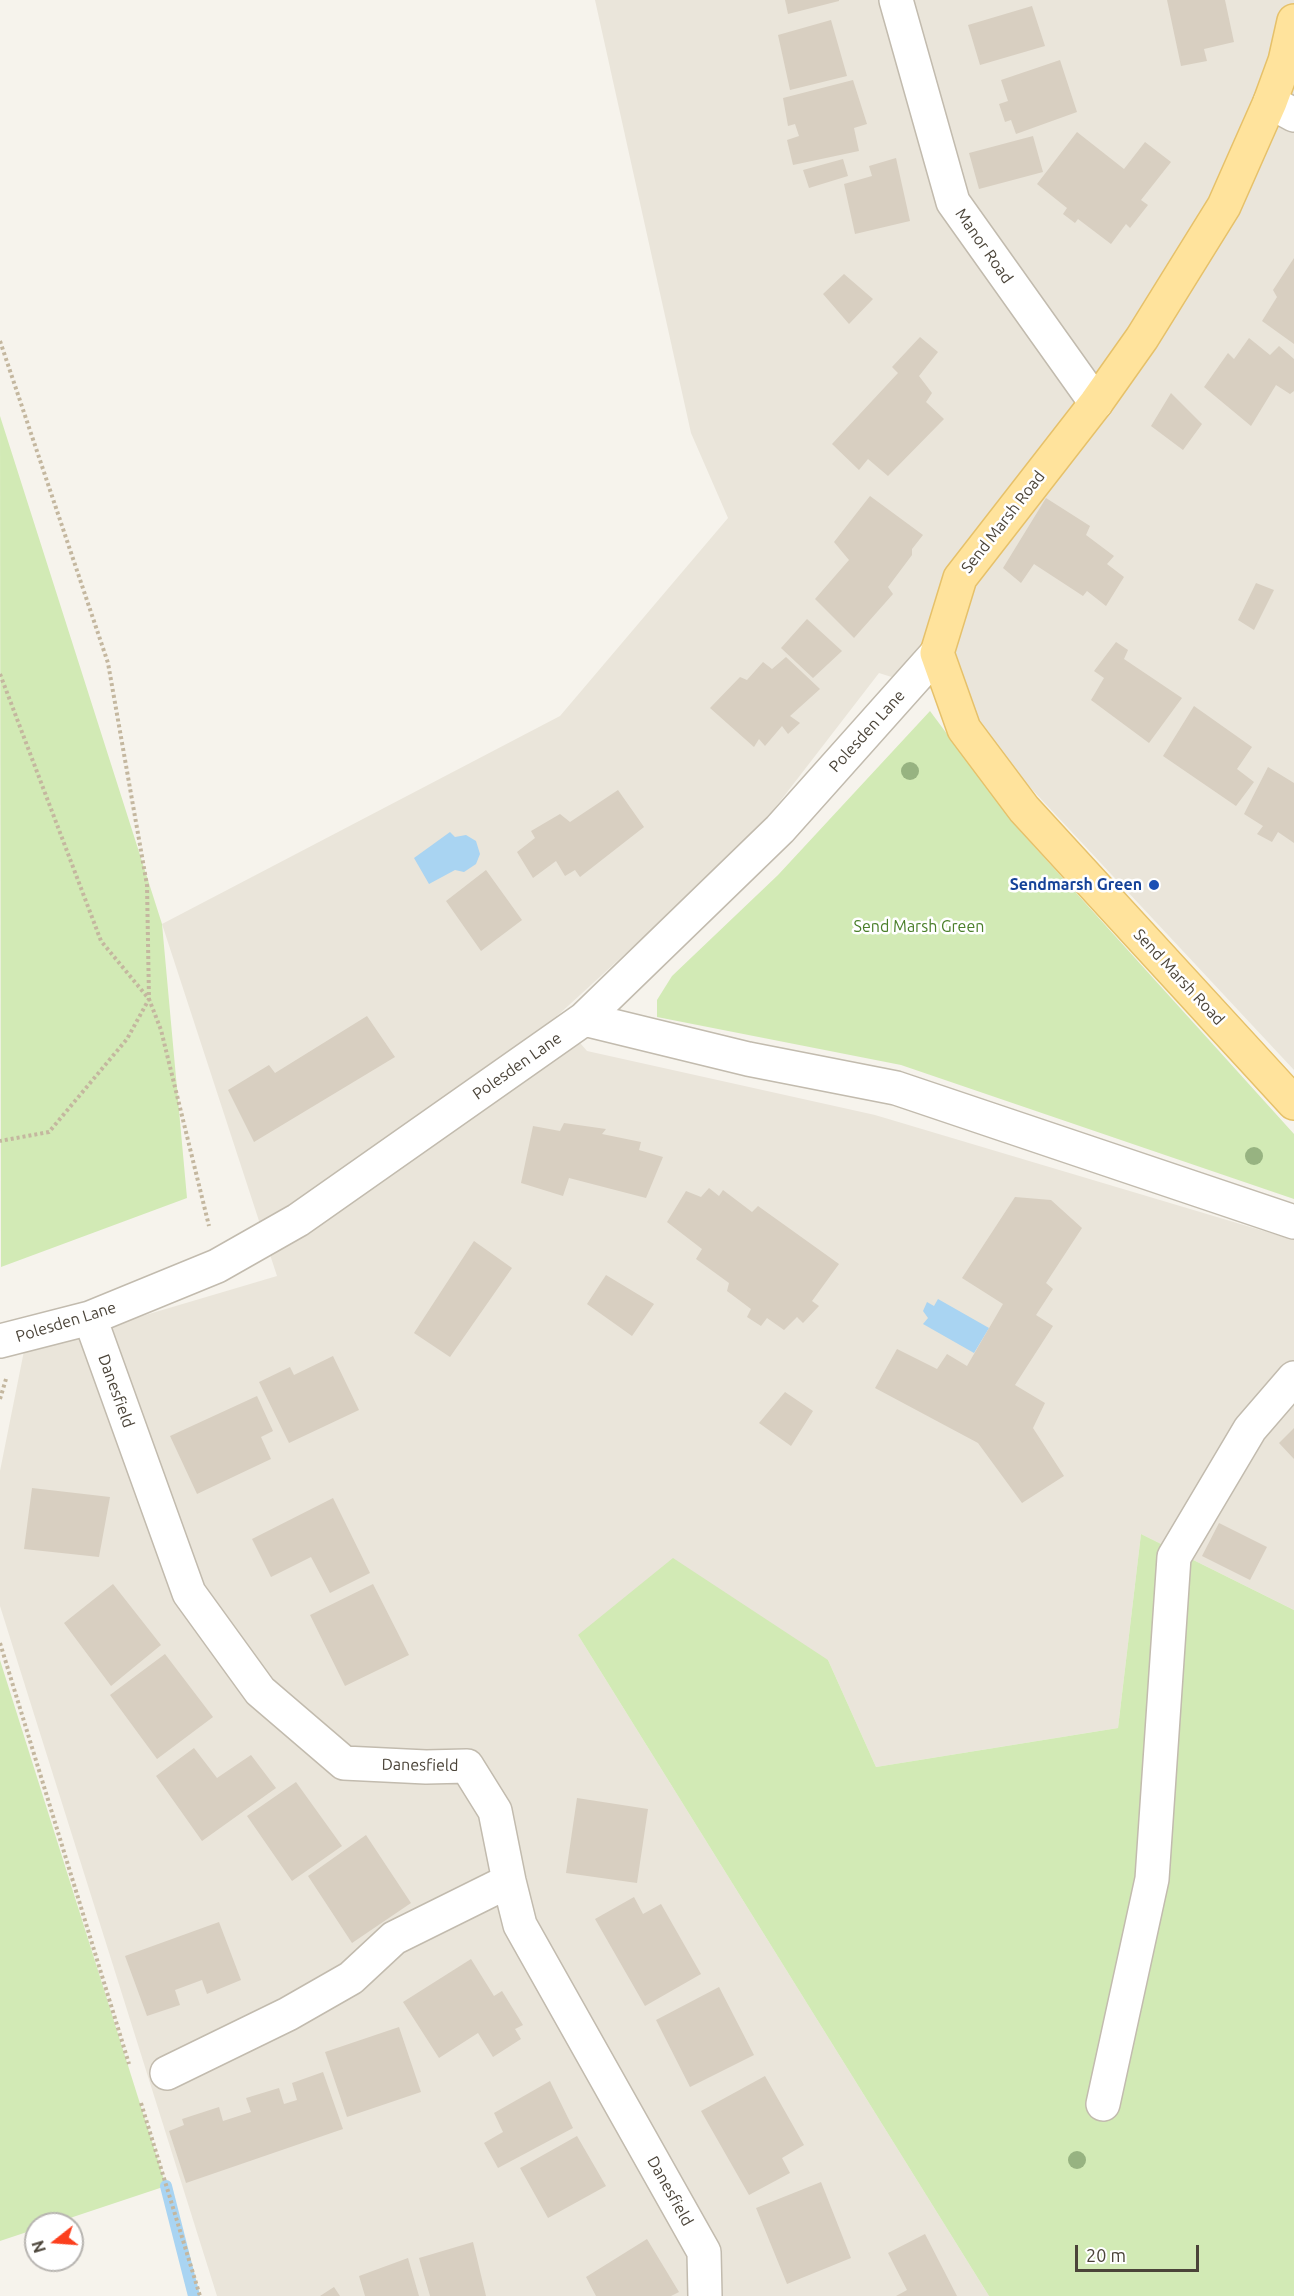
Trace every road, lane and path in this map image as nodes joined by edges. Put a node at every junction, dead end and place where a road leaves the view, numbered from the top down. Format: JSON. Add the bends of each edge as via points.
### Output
{"nodes":[{"id":1,"x":896,"y":0,"type":"edge"},
{"id":2,"x":1294,"y":21,"type":"edge"},
{"id":3,"x":1282,"y":109,"type":"edge"},
{"id":4,"x":0,"y":341,"type":"edge"},
{"id":5,"x":1096,"y":403,"type":"junction"},
{"id":6,"x":937,"y":653,"type":"junction"},
{"id":7,"x":0,"y":674,"type":"edge"},
{"id":8,"x":149,"y":999,"type":"junction"},
{"id":9,"x":584,"y":1019,"type":"junction"},
{"id":10,"x":1294,"y":1103,"type":"edge"},
{"id":11,"x":0,"y":1141,"type":"edge"},
{"id":12,"x":1294,"y":1222,"type":"edge"},
{"id":13,"x":217,"y":1266,"type":"junction"},
{"id":14,"x":90,"y":1318,"type":"junction"},
{"id":15,"x":0,"y":1341,"type":"edge"},
{"id":16,"x":1294,"y":1378,"type":"edge"},
{"id":17,"x":0,"y":1643,"type":"edge"},
{"id":18,"x":509,"y":1881,"type":"junction"},
{"id":19,"x":132,"y":2073,"type":"dead end"},
{"id":20,"x":167,"y":2073,"type":"dead end"},
{"id":21,"x":139,"y":2095,"type":"dead end"},
{"id":22,"x":1103,"y":2104,"type":"dead end"},
{"id":23,"x":200,"y":2296,"type":"edge"},
{"id":24,"x":705,"y":2296,"type":"edge"}],
"edges":[{"from":1,"to":5,"type":"street","name":"Manor Road","via":[[953,202]]},
{"from":2,"to":3,"type":"main road","name":"Send Marsh Road","via":[[1285,61]]},
{"from":3,"to":5,"type":"main road","name":"Send Marsh Road","via":[[1142,338]]},
{"from":4,"to":8,"type":"path","via":[[108,663],[147,885]]},
{"from":5,"to":6,"type":"main road","name":"Send Marsh Road","via":[[960,578]]},
{"from":6,"to":9,"type":"street","name":"Polesden Lane","via":[[780,829]]},
{"from":6,"to":10,"type":"main road","name":"Send Marsh Road","via":[[964,729],[1024,809]]},
{"from":7,"to":8,"type":"path","via":[[101,941]]},
{"from":8,"to":11,"type":"path","via":[[127,1039],[49,1132]]},
{"from":8,"to":13,"type":"path","via":[[160,1030]]},
{"from":9,"to":12,"type":"street","via":[[748,1059],[896,1088]]},
{"from":9,"to":13,"type":"street","name":"Polesden Lane","via":[[298,1220]]},
{"from":13,"to":14,"type":"street","name":"Polesden Lane"},
{"from":14,"to":15,"type":"street","name":"Polesden Lane"},
{"from":14,"to":18,"type":"street","name":"Danesfield","via":[[189,1593],[260,1691],[344,1763],[467,1766],[495,1811]]},
{"from":16,"to":22,"type":"street","via":[[1250,1429],[1174,1557],[1152,1879]]},
{"from":17,"to":19,"type":"path"},
{"from":18,"to":20,"type":"street","via":[[394,1938],[351,1978],[288,2014]]},
{"from":18,"to":24,"type":"street","name":"Danesfield","via":[[520,1925],[704,2252]]},
{"from":21,"to":23,"type":"path"}]}
